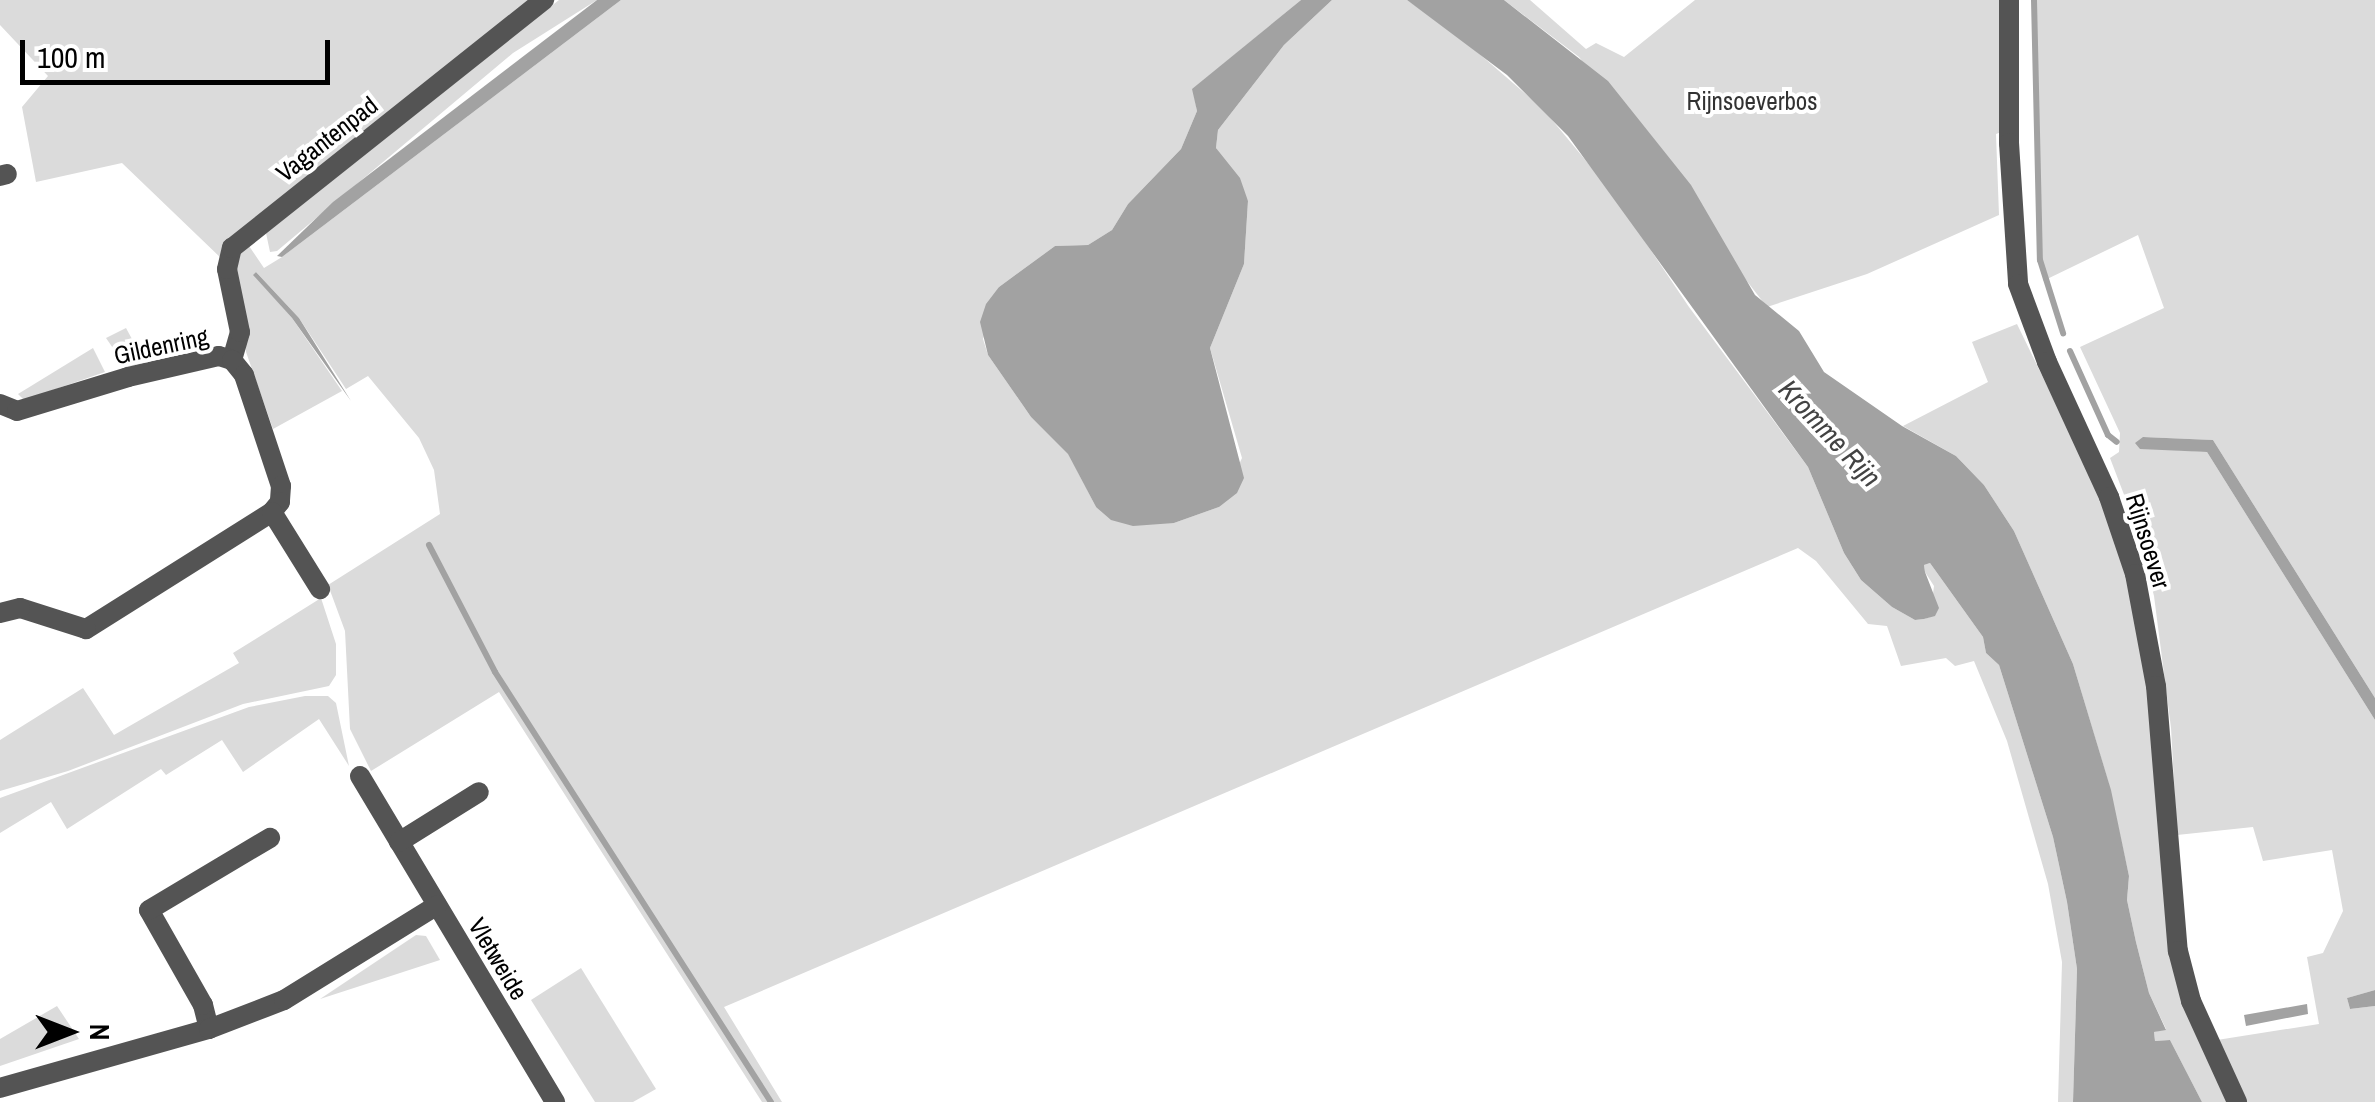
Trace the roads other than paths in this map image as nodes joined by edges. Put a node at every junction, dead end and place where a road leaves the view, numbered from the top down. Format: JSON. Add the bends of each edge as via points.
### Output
{"nodes":[{"id":1,"x":544,"y":0,"type":"edge"},
{"id":2,"x":2008,"y":0,"type":"edge"},
{"id":3,"x":232,"y":360,"type":"junction"},
{"id":4,"x":0,"y":404,"type":"edge"},
{"id":5,"x":272,"y":512,"type":"junction"},
{"id":6,"x":320,"y":589,"type":"dead end"},
{"id":7,"x":0,"y":613,"type":"edge"},
{"id":8,"x":360,"y":776,"type":"dead end"},
{"id":9,"x":479,"y":792,"type":"dead end"},
{"id":10,"x":270,"y":838,"type":"dead end"},
{"id":11,"x":399,"y":842,"type":"junction"},
{"id":12,"x":437,"y":905,"type":"junction"},
{"id":13,"x":209,"y":1028,"type":"junction"},
{"id":14,"x":0,"y":1088,"type":"edge"},
{"id":15,"x":555,"y":1102,"type":"edge"},
{"id":16,"x":2237,"y":1102,"type":"edge"}],
"edges":[{"from":1,"to":3,"type":"street","name":"Vagantenpad","via":[[232,248],[227,269],[240,332]]},
{"from":2,"to":16,"type":"street","name":"Rijnsoever","via":[[2018,284],[2135,574],[2156,686],[2178,951],[2191,1001]]},
{"from":3,"to":4,"type":"street","name":"Gildenring","via":[[219,356],[128,376],[17,411]]},
{"from":3,"to":5,"type":"street","name":"Gildenring","via":[[244,375],[281,486]]},
{"from":5,"to":6,"type":"street"},
{"from":5,"to":7,"type":"street","via":[[86,629],[20,608]]},
{"from":8,"to":11,"type":"street","name":"Vletweide"},
{"from":9,"to":11,"type":"street"},
{"from":10,"to":13,"type":"street","via":[[149,910]]},
{"from":11,"to":12,"type":"street","name":"Vletweide"},
{"from":12,"to":13,"type":"street","via":[[284,1000]]},
{"from":12,"to":15,"type":"street","name":"Vletweide"},
{"from":13,"to":14,"type":"street"}]}
